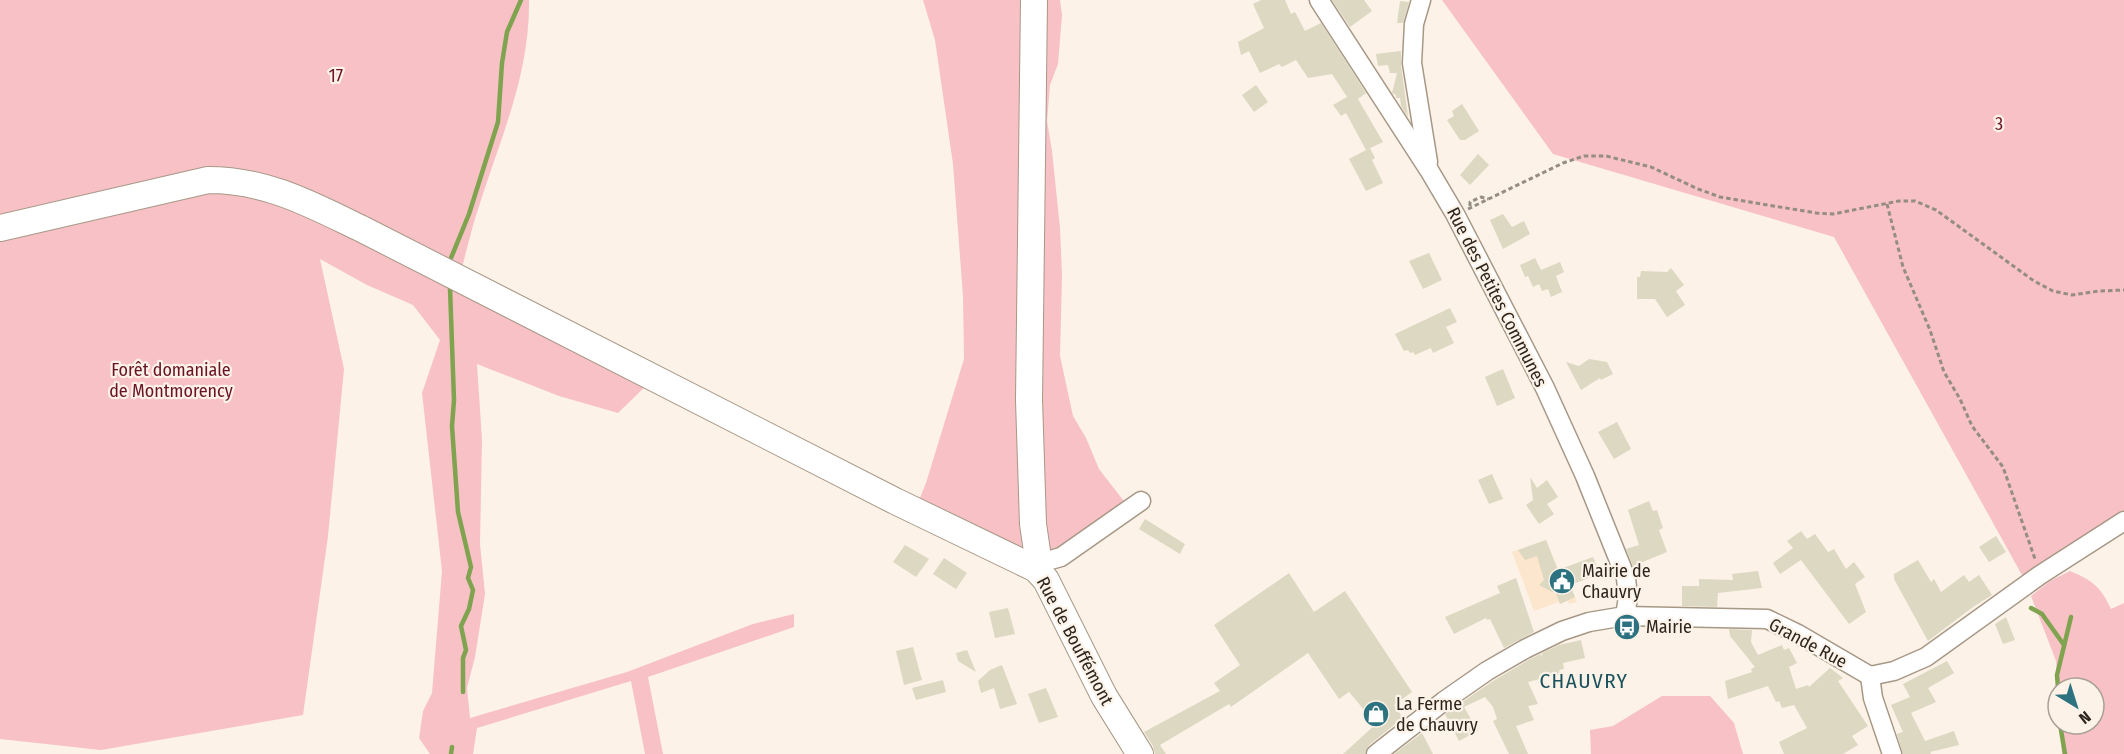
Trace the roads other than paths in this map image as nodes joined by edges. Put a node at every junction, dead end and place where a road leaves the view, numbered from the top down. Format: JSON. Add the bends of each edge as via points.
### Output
{"nodes":[{"id":1,"x":1034,"y":0,"type":"edge"},
{"id":2,"x":1319,"y":0,"type":"edge"},
{"id":3,"x":1421,"y":0,"type":"edge"},
{"id":4,"x":1429,"y":170,"type":"junction"},
{"id":5,"x":0,"y":228,"type":"edge"},
{"id":6,"x":1141,"y":501,"type":"dead end"},
{"id":7,"x":2124,"y":521,"type":"edge"},
{"id":8,"x":1036,"y":569,"type":"junction"},
{"id":9,"x":1625,"y":616,"type":"junction"},
{"id":10,"x":1870,"y":676,"type":"junction"},
{"id":11,"x":1140,"y":754,"type":"edge"},
{"id":12,"x":1376,"y":754,"type":"edge"},
{"id":13,"x":1892,"y":754,"type":"edge"}],
"edges":[{"from":1,"to":8,"type":"street","via":[[1029,400]]},
{"from":2,"to":4,"type":"street","name":"Rue des Petites Communes"},
{"from":3,"to":4,"type":"street","via":[[1414,24],[1412,63]]},
{"from":4,"to":9,"type":"street","name":"Rue des Petites Communes","via":[[1463,211],[1585,476],[1626,578]]},
{"from":5,"to":8,"type":"street","name":"Rue de Bouffémont","via":[[207,180],[233,180],[285,192]]},
{"from":6,"to":8,"type":"street","via":[[1061,557]]},
{"from":7,"to":10,"type":"street","via":[[2040,575],[1926,657]]},
{"from":8,"to":11,"type":"street","name":"Rue de Bouffémont","via":[[1046,580],[1104,696]]},
{"from":9,"to":10,"type":"street","name":"Grande Rue","via":[[1767,619]]},
{"from":9,"to":12,"type":"street","name":"Grande Rue","via":[[1588,622],[1525,649],[1444,701]]},
{"from":10,"to":13,"type":"street","via":[[1873,698]]}]}
